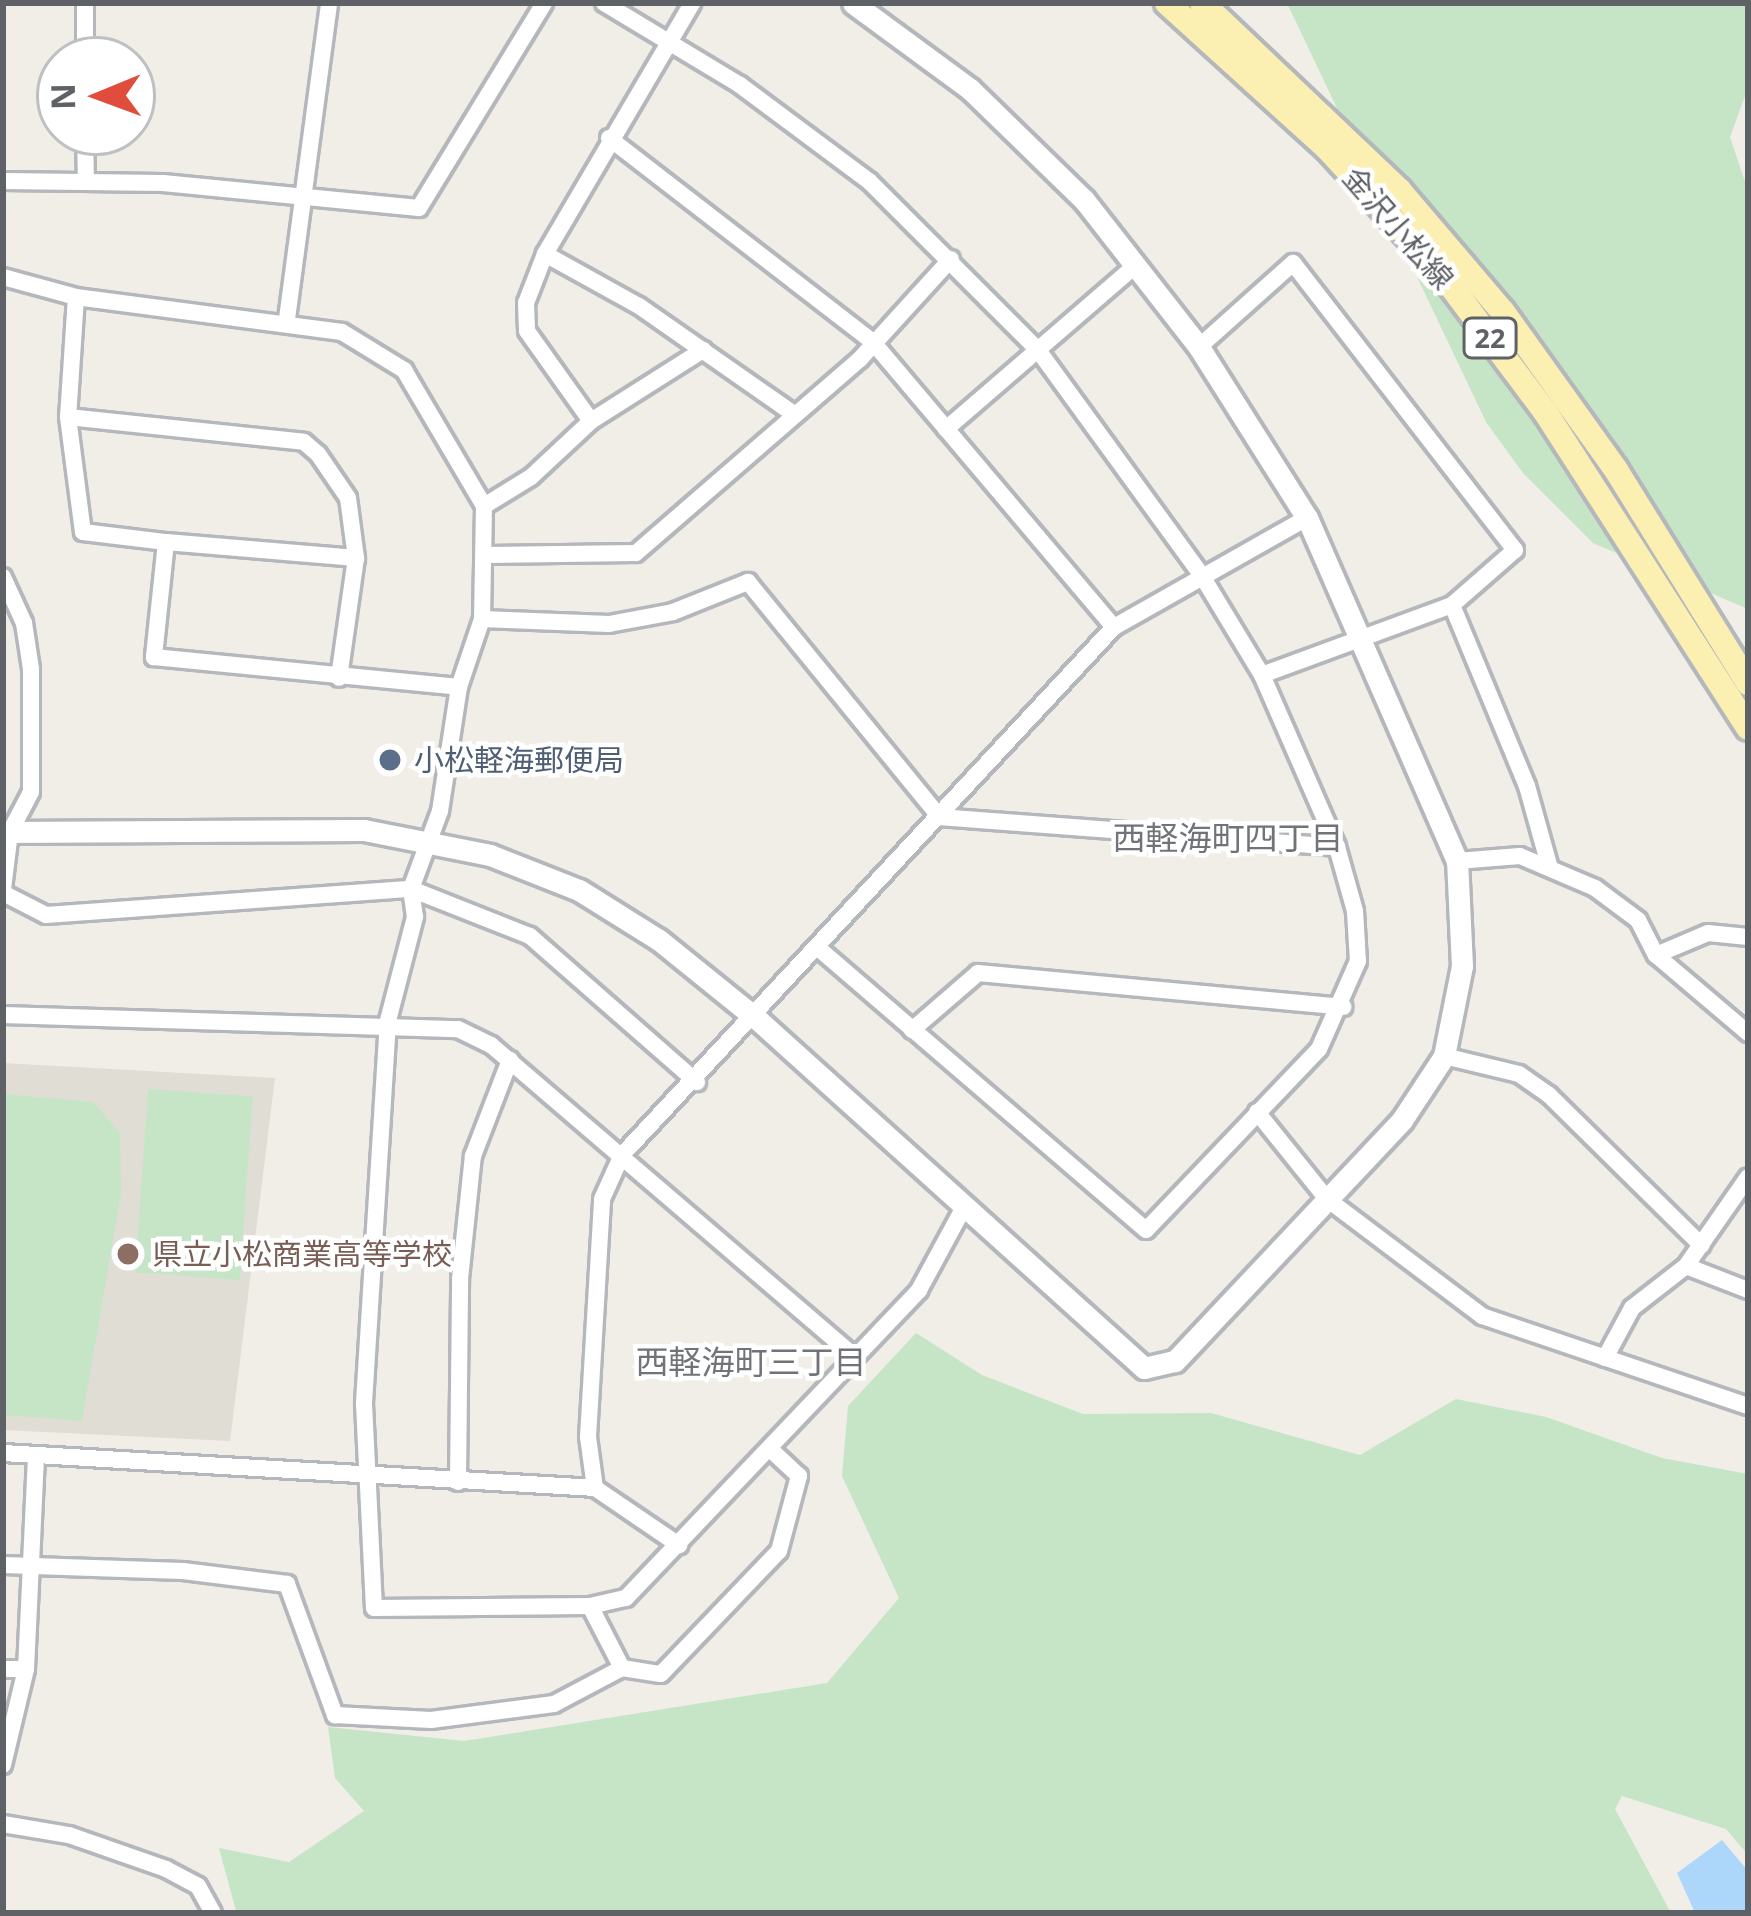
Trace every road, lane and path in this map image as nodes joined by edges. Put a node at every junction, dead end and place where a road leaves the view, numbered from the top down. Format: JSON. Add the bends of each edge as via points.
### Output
{"nodes":[{"id":1,"x":85,"y":3,"type":"edge"},
{"id":2,"x":329,"y":3,"type":"edge"},
{"id":3,"x":544,"y":3,"type":"edge"},
{"id":4,"x":604,"y":3,"type":"edge"},
{"id":5,"x":692,"y":3,"type":"edge"},
{"id":6,"x":853,"y":3,"type":"edge"},
{"id":7,"x":1167,"y":3,"type":"edge"},
{"id":8,"x":1202,"y":3,"type":"edge"},
{"id":9,"x":85,"y":36,"type":"edge"},
{"id":10,"x":665,"y":38,"type":"junction"},
{"id":11,"x":609,"y":138,"type":"junction"},
{"id":12,"x":86,"y":156,"type":"edge"},
{"id":13,"x":3,"y":181,"type":"edge"},
{"id":14,"x":86,"y":182,"type":"junction"},
{"id":15,"x":303,"y":199,"type":"junction"},
{"id":16,"x":544,"y":254,"type":"junction"},
{"id":17,"x":951,"y":259,"type":"junction"},
{"id":18,"x":1134,"y":267,"type":"junction"},
{"id":19,"x":3,"y":278,"type":"edge"},
{"id":20,"x":76,"y":297,"type":"junction"},
{"id":21,"x":287,"y":319,"type":"junction"},
{"id":22,"x":872,"y":341,"type":"junction"},
{"id":23,"x":1198,"y":347,"type":"junction"},
{"id":24,"x":703,"y":350,"type":"junction"},
{"id":25,"x":1038,"y":350,"type":"junction"},
{"id":26,"x":794,"y":414,"type":"junction"},
{"id":27,"x":68,"y":417,"type":"junction"},
{"id":28,"x":591,"y":421,"type":"junction"},
{"id":29,"x":946,"y":430,"type":"junction"},
{"id":30,"x":484,"y":506,"type":"junction"},
{"id":31,"x":1307,"y":518,"type":"junction"},
{"id":32,"x":166,"y":542,"type":"junction"},
{"id":33,"x":487,"y":555,"type":"junction"},
{"id":34,"x":356,"y":558,"type":"junction"},
{"id":35,"x":1202,"y":576,"type":"junction"},
{"id":36,"x":3,"y":577,"type":"edge"},
{"id":37,"x":1452,"y":605,"type":"junction"},
{"id":38,"x":482,"y":619,"type":"junction"},
{"id":39,"x":1114,"y":627,"type":"junction"},
{"id":40,"x":1362,"y":637,"type":"junction"},
{"id":41,"x":1262,"y":676,"type":"junction"},
{"id":42,"x":339,"y":678,"type":"junction"},
{"id":43,"x":1748,"y":683,"type":"edge"},
{"id":44,"x":459,"y":688,"type":"junction"},
{"id":45,"x":1748,"y":728,"type":"edge"},
{"id":46,"x":940,"y":817,"type":"junction"},
{"id":47,"x":6,"y":832,"type":"edge"},
{"id":48,"x":430,"y":838,"type":"junction"},
{"id":49,"x":1337,"y":847,"type":"junction"},
{"id":50,"x":1457,"y":861,"type":"junction"},
{"id":51,"x":1550,"y":865,"type":"junction"},
{"id":52,"x":410,"y":889,"type":"junction"},
{"id":53,"x":3,"y":891,"type":"edge"},
{"id":54,"x":1748,"y":937,"type":"edge"},
{"id":55,"x":819,"y":949,"type":"junction"},
{"id":56,"x":1656,"y":955,"type":"junction"},
{"id":57,"x":1343,"y":1007,"type":"junction"},
{"id":58,"x":3,"y":1015,"type":"edge"},
{"id":59,"x":757,"y":1019,"type":"junction"},
{"id":60,"x":388,"y":1021,"type":"junction"},
{"id":61,"x":912,"y":1030,"type":"junction"},
{"id":62,"x":1748,"y":1033,"type":"edge"},
{"id":63,"x":1444,"y":1057,"type":"junction"},
{"id":64,"x":510,"y":1060,"type":"junction"},
{"id":65,"x":698,"y":1082,"type":"junction"},
{"id":66,"x":1257,"y":1112,"type":"junction"},
{"id":67,"x":622,"y":1155,"type":"junction"},
{"id":68,"x":1748,"y":1177,"type":"edge"},
{"id":69,"x":1327,"y":1199,"type":"junction"},
{"id":70,"x":963,"y":1210,"type":"junction"},
{"id":71,"x":1701,"y":1245,"type":"junction"},
{"id":72,"x":1686,"y":1266,"type":"junction"},
{"id":73,"x":1748,"y":1290,"type":"edge"},
{"id":74,"x":855,"y":1357,"type":"junction"},
{"id":75,"x":1605,"y":1358,"type":"junction"},
{"id":76,"x":1748,"y":1406,"type":"edge"},
{"id":77,"x":771,"y":1450,"type":"junction"},
{"id":78,"x":3,"y":1453,"type":"edge"},
{"id":79,"x":36,"y":1455,"type":"junction"},
{"id":80,"x":363,"y":1476,"type":"junction"},
{"id":81,"x":458,"y":1482,"type":"junction"},
{"id":82,"x":595,"y":1488,"type":"junction"},
{"id":83,"x":679,"y":1545,"type":"junction"},
{"id":84,"x":3,"y":1565,"type":"edge"},
{"id":85,"x":28,"y":1567,"type":"junction"},
{"id":86,"x":590,"y":1606,"type":"junction"},
{"id":87,"x":622,"y":1668,"type":"junction"},
{"id":88,"x":3,"y":1669,"type":"edge"},
{"id":89,"x":26,"y":1669,"type":"junction"},
{"id":90,"x":3,"y":1766,"type":"edge"},
{"id":91,"x":3,"y":1824,"type":"edge"},
{"id":92,"x":213,"y":1913,"type":"edge"}],
"edges":[{"from":1,"to":9,"type":"street"},
{"from":2,"to":15,"type":"street"},
{"from":3,"to":15,"type":"street","via":[[419,208]]},
{"from":4,"to":10,"type":"street"},
{"from":5,"to":10,"type":"street"},
{"from":6,"to":18,"type":"street","via":[[970,89],[1084,200]]},
{"from":7,"to":45,"type":"main road","name":"金沢小松線","number":"22","via":[[1328,148],[1442,274],[1546,413]]},
{"from":8,"to":43,"type":"main road","name":"金沢小松線","number":"22","via":[[1399,190],[1503,312],[1616,470]]},
{"from":10,"to":11,"type":"street"},
{"from":10,"to":17,"type":"street","via":[[869,181]]},
{"from":11,"to":16,"type":"street"},
{"from":11,"to":22,"type":"street"},
{"from":12,"to":14,"type":"street"},
{"from":13,"to":14,"type":"street"},
{"from":14,"to":15,"type":"street"},
{"from":15,"to":21,"type":"street"},
{"from":16,"to":24,"type":"street"},
{"from":16,"to":28,"type":"street","via":[[526,303],[527,331]]},
{"from":17,"to":22,"type":"street"},
{"from":17,"to":25,"type":"street"},
{"from":18,"to":23,"type":"street"},
{"from":18,"to":25,"type":"street"},
{"from":19,"to":20,"type":"street"},
{"from":20,"to":21,"type":"street"},
{"from":20,"to":27,"type":"street"},
{"from":21,"to":30,"type":"street","via":[[342,332],[404,370]]},
{"from":22,"to":26,"type":"street"},
{"from":22,"to":29,"type":"street"},
{"from":23,"to":31,"type":"street"},
{"from":23,"to":37,"type":"street","via":[[1293,263],[1515,550]]},
{"from":24,"to":26,"type":"street"},
{"from":24,"to":28,"type":"street"},
{"from":25,"to":29,"type":"street"},
{"from":25,"to":35,"type":"street"},
{"from":26,"to":33,"type":"street","via":[[636,553]]},
{"from":27,"to":32,"type":"street","via":[[83,532]]},
{"from":27,"to":34,"type":"street","via":[[304,442],[348,498]]},
{"from":28,"to":30,"type":"street","via":[[531,477]]},
{"from":29,"to":39,"type":"street"},
{"from":30,"to":33,"type":"street"},
{"from":31,"to":35,"type":"street"},
{"from":31,"to":40,"type":"street"},
{"from":32,"to":34,"type":"street"},
{"from":32,"to":42,"type":"street","via":[[154,657]]},
{"from":33,"to":38,"type":"street"},
{"from":34,"to":42,"type":"street"},
{"from":35,"to":39,"type":"street"},
{"from":35,"to":41,"type":"street"},
{"from":36,"to":47,"type":"street","via":[[25,623],[31,669],[31,792]]},
{"from":37,"to":40,"type":"street"},
{"from":37,"to":51,"type":"street","via":[[1527,786]]},
{"from":38,"to":44,"type":"street"},
{"from":38,"to":46,"type":"street","via":[[609,624],[673,612],[748,582]]},
{"from":39,"to":46,"type":"street"},
{"from":40,"to":41,"type":"street"},
{"from":40,"to":50,"type":"street"},
{"from":41,"to":49,"type":"street"},
{"from":42,"to":44,"type":"street"},
{"from":44,"to":48,"type":"street"},
{"from":46,"to":49,"type":"street"},
{"from":46,"to":55,"type":"street"},
{"from":47,"to":48,"type":"street","via":[[239,828]]},
{"from":47,"to":53,"type":"street"},
{"from":48,"to":52,"type":"street"},
{"from":48,"to":59,"type":"street","via":[[579,890],[659,940]]},
{"from":49,"to":57,"type":"street","via":[[1355,911],[1358,961]]},
{"from":50,"to":51,"type":"street","via":[[1520,856]]},
{"from":50,"to":63,"type":"street","via":[[1462,966]]},
{"from":51,"to":56,"type":"street","via":[[1638,920]]},
{"from":52,"to":53,"type":"street","via":[[46,915]]},
{"from":52,"to":60,"type":"street","via":[[415,917]]},
{"from":52,"to":65,"type":"street","via":[[530,936]]},
{"from":54,"to":56,"type":"street","via":[[1708,933]]},
{"from":55,"to":59,"type":"street"},
{"from":55,"to":61,"type":"street"},
{"from":56,"to":62,"type":"street"},
{"from":57,"to":61,"type":"street","via":[[978,973]]},
{"from":57,"to":66,"type":"street","via":[[1319,1049]]},
{"from":58,"to":60,"type":"street"},
{"from":59,"to":65,"type":"street"},
{"from":59,"to":70,"type":"street"},
{"from":60,"to":64,"type":"street","via":[[458,1029]]},
{"from":60,"to":80,"type":"street"},
{"from":61,"to":66,"type":"street","via":[[1146,1230]]},
{"from":63,"to":69,"type":"street","via":[[1402,1120]]},
{"from":63,"to":71,"type":"street","via":[[1519,1074],[1549,1095]]},
{"from":64,"to":67,"type":"street"},
{"from":64,"to":81,"type":"street","via":[[473,1156],[460,1280]]},
{"from":65,"to":67,"type":"street"},
{"from":66,"to":69,"type":"street"},
{"from":67,"to":74,"type":"street"},
{"from":67,"to":82,"type":"street","via":[[600,1219],[588,1437]]},
{"from":68,"to":71,"type":"street"},
{"from":69,"to":70,"type":"street","via":[[1160,1369],[1144,1368],[1108,1340]]},
{"from":69,"to":75,"type":"street","via":[[1482,1316]]},
{"from":70,"to":74,"type":"street","via":[[919,1290]]},
{"from":71,"to":72,"type":"street"},
{"from":72,"to":73,"type":"street"},
{"from":72,"to":75,"type":"street","via":[[1632,1308]]},
{"from":74,"to":77,"type":"street"},
{"from":75,"to":76,"type":"street"},
{"from":77,"to":83,"type":"street"},
{"from":77,"to":87,"type":"street","via":[[800,1476],[779,1551],[661,1674]]},
{"from":78,"to":79,"type":"street"},
{"from":79,"to":80,"type":"street"},
{"from":79,"to":85,"type":"street"},
{"from":80,"to":81,"type":"street"},
{"from":80,"to":86,"type":"street","via":[[374,1608]]},
{"from":81,"to":82,"type":"street"},
{"from":82,"to":83,"type":"street"},
{"from":83,"to":86,"type":"street","via":[[626,1598]]},
{"from":84,"to":85,"type":"street"},
{"from":85,"to":87,"type":"street","via":[[183,1571],[287,1584],[335,1714],[431,1720],[554,1704]]},
{"from":85,"to":89,"type":"street"},
{"from":86,"to":87,"type":"street"},
{"from":88,"to":89,"type":"street"},
{"from":89,"to":90,"type":"street"},
{"from":91,"to":92,"type":"street","via":[[69,1835],[166,1869],[198,1886]]}]}
